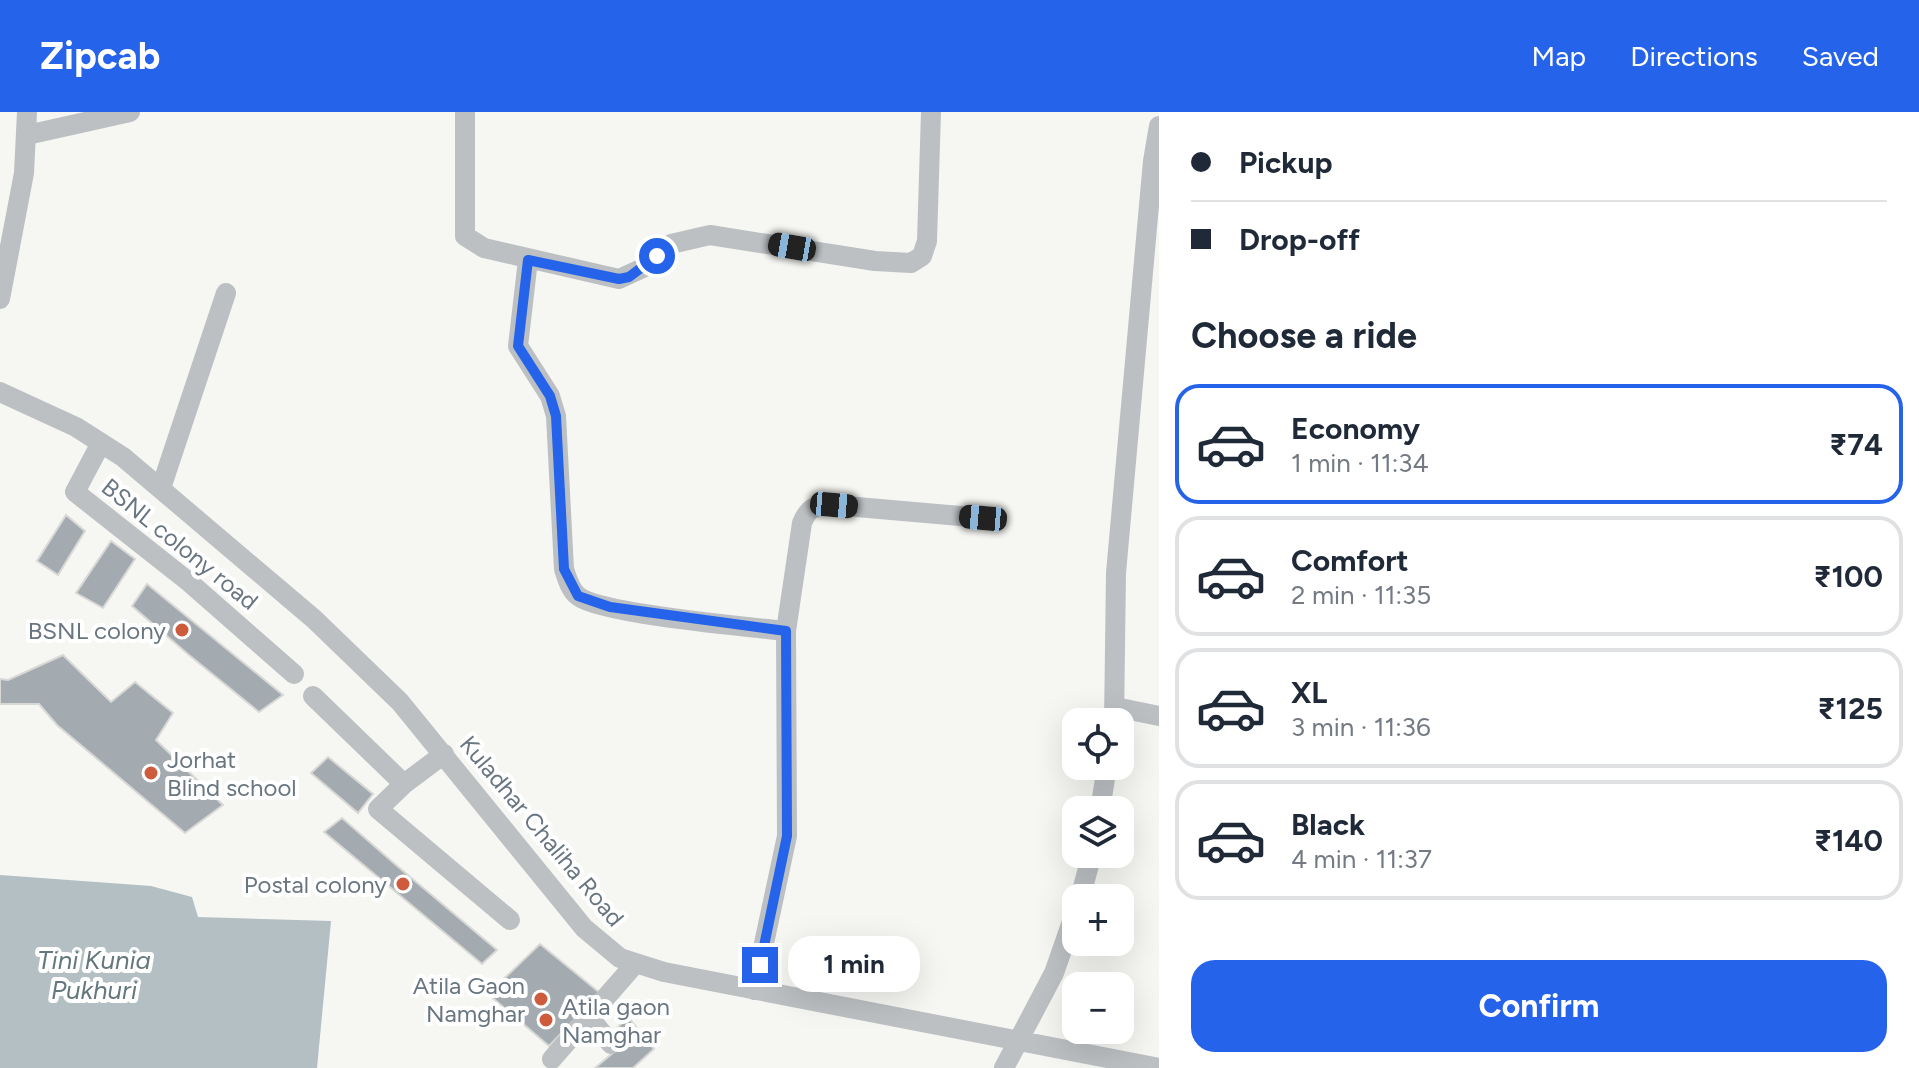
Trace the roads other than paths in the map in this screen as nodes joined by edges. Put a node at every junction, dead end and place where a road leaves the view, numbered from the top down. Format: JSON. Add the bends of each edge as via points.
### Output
{"nodes":[{"id":1,"x":27,"y":112,"type":"edge"},
{"id":2,"x":130,"y":112,"type":"edge"},
{"id":3,"x":465,"y":112,"type":"edge"},
{"id":4,"x":931,"y":112,"type":"edge"},
{"id":5,"x":1159,"y":126,"type":"edge"},
{"id":6,"x":27,"y":135,"type":"junction"},
{"id":7,"x":528,"y":260,"type":"junction"},
{"id":8,"x":226,"y":293,"type":"dead end"},
{"id":9,"x":0,"y":299,"type":"edge"},
{"id":10,"x":0,"y":392,"type":"edge"},
{"id":11,"x":101,"y":443,"type":"junction"},
{"id":12,"x":161,"y":488,"type":"junction"},
{"id":13,"x":983,"y":518,"type":"dead end"},
{"id":14,"x":786,"y":631,"type":"junction"},
{"id":15,"x":294,"y":674,"type":"dead end"},
{"id":16,"x":313,"y":696,"type":"dead end"},
{"id":17,"x":1115,"y":708,"type":"edge"},
{"id":18,"x":1134,"y":715,"type":"edge"},
{"id":19,"x":1159,"y":716,"type":"edge"},
{"id":20,"x":444,"y":754,"type":"junction"},
{"id":21,"x":404,"y":784,"type":"junction"},
{"id":22,"x":510,"y":920,"type":"dead end"},
{"id":23,"x":1062,"y":950,"type":"edge"},
{"id":24,"x":635,"y":964,"type":"junction"},
{"id":25,"x":754,"y":990,"type":"junction"},
{"id":26,"x":589,"y":1017,"type":"junction"},
{"id":27,"x":1020,"y":1043,"type":"junction"},
{"id":28,"x":611,"y":1044,"type":"dead end"},
{"id":29,"x":552,"y":1059,"type":"dead end"},
{"id":30,"x":1004,"y":1068,"type":"edge"},
{"id":31,"x":1159,"y":1068,"type":"edge"}],
"edges":[{"from":1,"to":6,"type":"street"},
{"from":2,"to":6,"type":"street"},
{"from":3,"to":7,"type":"street","via":[[465,236],[484,248]]},
{"from":4,"to":7,"type":"street","via":[[927,241],[922,256],[911,263],[710,235],[671,244],[643,268],[619,279]]},
{"from":5,"to":17,"type":"street","via":[[1116,562]]},
{"from":6,"to":9,"type":"street"},
{"from":7,"to":14,"type":"street","via":[[518,346],[550,396],[556,416],[569,585],[578,596],[610,607]]},
{"from":8,"to":12,"type":"street"},
{"from":10,"to":11,"type":"street","name":"Kuladhar Chaliha Road"},
{"from":11,"to":12,"type":"street","name":"Kuladhar Chaliha Road"},
{"from":11,"to":15,"type":"street","name":"BSNL colony road","via":[[75,492]]},
{"from":12,"to":20,"type":"street","name":"Kuladhar Chaliha Road","via":[[342,646]]},
{"from":13,"to":14,"type":"street","via":[[816,505],[802,523]]},
{"from":14,"to":25,"type":"street","via":[[787,836]]},
{"from":16,"to":21,"type":"street"},
{"from":18,"to":19,"type":"street"},
{"from":20,"to":21,"type":"street"},
{"from":20,"to":24,"type":"street","name":"Kuladhar Chaliha Road","via":[[584,928]]},
{"from":21,"to":22,"type":"street","via":[[378,809]]},
{"from":23,"to":27,"type":"street"},
{"from":24,"to":25,"type":"street","name":"Kuladhar Chaliha Road"},
{"from":24,"to":26,"type":"street"},
{"from":25,"to":27,"type":"street","name":"Kuladhar Chaliha Road"},
{"from":26,"to":28,"type":"street"},
{"from":26,"to":29,"type":"street"},
{"from":27,"to":30,"type":"street"},
{"from":27,"to":31,"type":"street","name":"Kuladhar Chaliha Road"}]}
